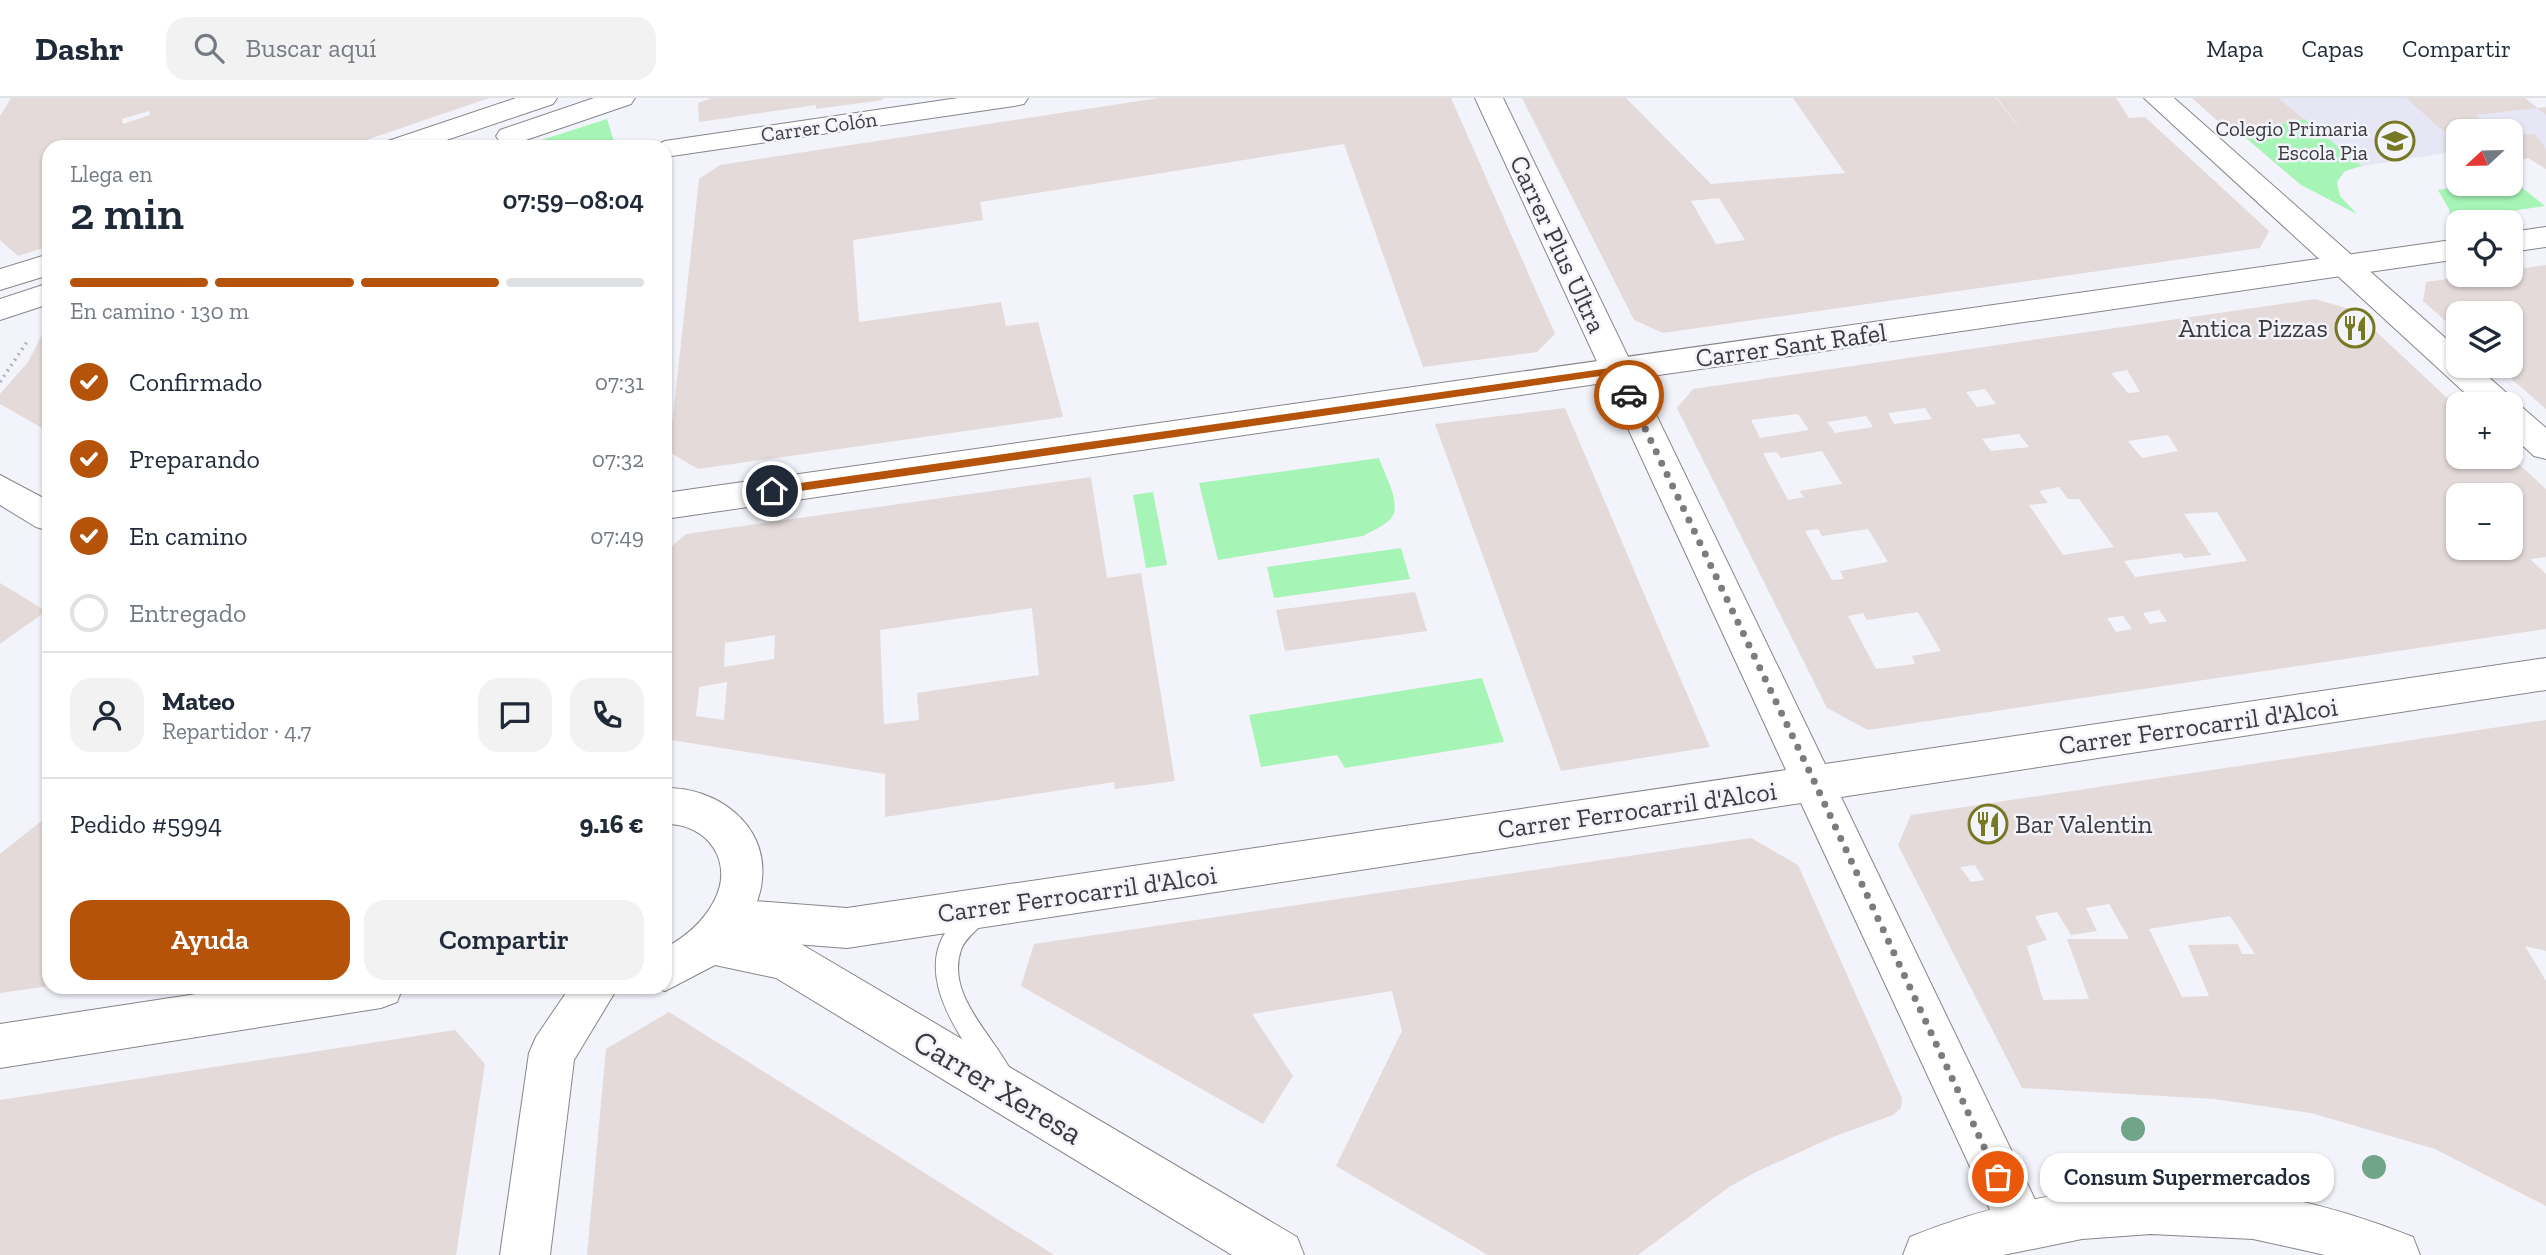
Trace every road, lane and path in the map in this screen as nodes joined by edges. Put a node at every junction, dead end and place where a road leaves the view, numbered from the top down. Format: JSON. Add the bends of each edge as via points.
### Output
{"nodes":[{"id":1,"x":543,"y":98,"type":"edge"},
{"id":2,"x":621,"y":98,"type":"edge"},
{"id":3,"x":1014,"y":98,"type":"edge"},
{"id":4,"x":1489,"y":98,"type":"edge"},
{"id":5,"x":2158,"y":98,"type":"edge"},
{"id":6,"x":419,"y":140,"type":"edge"},
{"id":7,"x":498,"y":140,"type":"edge"},
{"id":8,"x":672,"y":148,"type":"edge"},
{"id":9,"x":2546,"y":237,"type":"edge"},
{"id":10,"x":2523,"y":240,"type":"edge"},
{"id":11,"x":2446,"y":251,"type":"edge"},
{"id":12,"x":42,"y":266,"type":"edge"},
{"id":13,"x":2343,"y":266,"type":"junction"},
{"id":14,"x":0,"y":280,"type":"edge"},
{"id":15,"x":42,"y":295,"type":"edge"},
{"id":16,"x":0,"y":310,"type":"edge"},
{"id":17,"x":1617,"y":370,"type":"junction"},
{"id":18,"x":2485,"y":392,"type":"edge"},
{"id":19,"x":2523,"y":427,"type":"edge"},
{"id":20,"x":2546,"y":447,"type":"edge"},
{"id":21,"x":0,"y":488,"type":"edge"},
{"id":22,"x":672,"y":505,"type":"edge"},
{"id":23,"x":42,"y":514,"type":"edge"},
{"id":24,"x":2546,"y":674,"type":"edge"},
{"id":25,"x":1815,"y":783,"type":"junction"},
{"id":26,"x":672,"y":807,"type":"edge"},
{"id":27,"x":985,"y":907,"type":"junction"},
{"id":28,"x":718,"y":931,"type":"junction"},
{"id":29,"x":672,"y":967,"type":"edge"},
{"id":30,"x":336,"y":994,"type":"edge"},
{"id":31,"x":591,"y":994,"type":"edge"},
{"id":32,"x":0,"y":1046,"type":"edge"},
{"id":33,"x":1014,"y":1097,"type":"junction"},
{"id":34,"x":2022,"y":1225,"type":"junction"},
{"id":35,"x":525,"y":1255,"type":"edge"},
{"id":36,"x":1279,"y":1255,"type":"edge"},
{"id":37,"x":1928,"y":1255,"type":"edge"},
{"id":38,"x":2395,"y":1255,"type":"edge"}],
"edges":[{"from":1,"to":6,"type":"street"},
{"from":2,"to":7,"type":"street"},
{"from":3,"to":8,"type":"street","name":"Carrer Colón"},
{"from":4,"to":17,"type":"street","name":"Carrer Plus Ultra"},
{"from":5,"to":13,"type":"street"},
{"from":9,"to":10,"type":"street"},
{"from":11,"to":13,"type":"street","name":"Carrer Sant Rafel"},
{"from":12,"to":14,"type":"street"},
{"from":13,"to":17,"type":"street","name":"Carrer Sant Rafel"},
{"from":13,"to":18,"type":"street"},
{"from":15,"to":16,"type":"street"},
{"from":17,"to":22,"type":"street","name":"Carrer Sant Rafel"},
{"from":17,"to":25,"type":"street","name":"Carrer Plus Ultra"},
{"from":19,"to":20,"type":"street"},
{"from":21,"to":23,"type":"street"},
{"from":24,"to":25,"type":"street","name":"Carrer Ferrocarril d'Alcoi"},
{"from":25,"to":27,"type":"street","name":"Carrer Ferrocarril d'Alcoi"},
{"from":25,"to":34,"type":"street","name":"Carrer Plus Ultra"},
{"from":26,"to":28,"type":"street","via":[[699,811],[722,823],[736,842],[743,865],[740,892]]},
{"from":27,"to":28,"type":"street","name":"Carrer Ferrocarril d'Alcoi","via":[[847,928]]},
{"from":27,"to":33,"type":"lane","via":[[952,942],[947,952],[947,982]]},
{"from":28,"to":29,"type":"street"},
{"from":28,"to":33,"type":"street","name":"Carrer Xeresa","via":[[785,959]]},
{"from":30,"to":32,"type":"street"},
{"from":31,"to":35,"type":"street","via":[[552,1054]]},
{"from":33,"to":36,"type":"street","name":"Carrer Xeresa"},
{"from":34,"to":37,"type":"street"},
{"from":34,"to":38,"type":"street","via":[[2092,1214],[2227,1212],[2284,1220]]}]}
